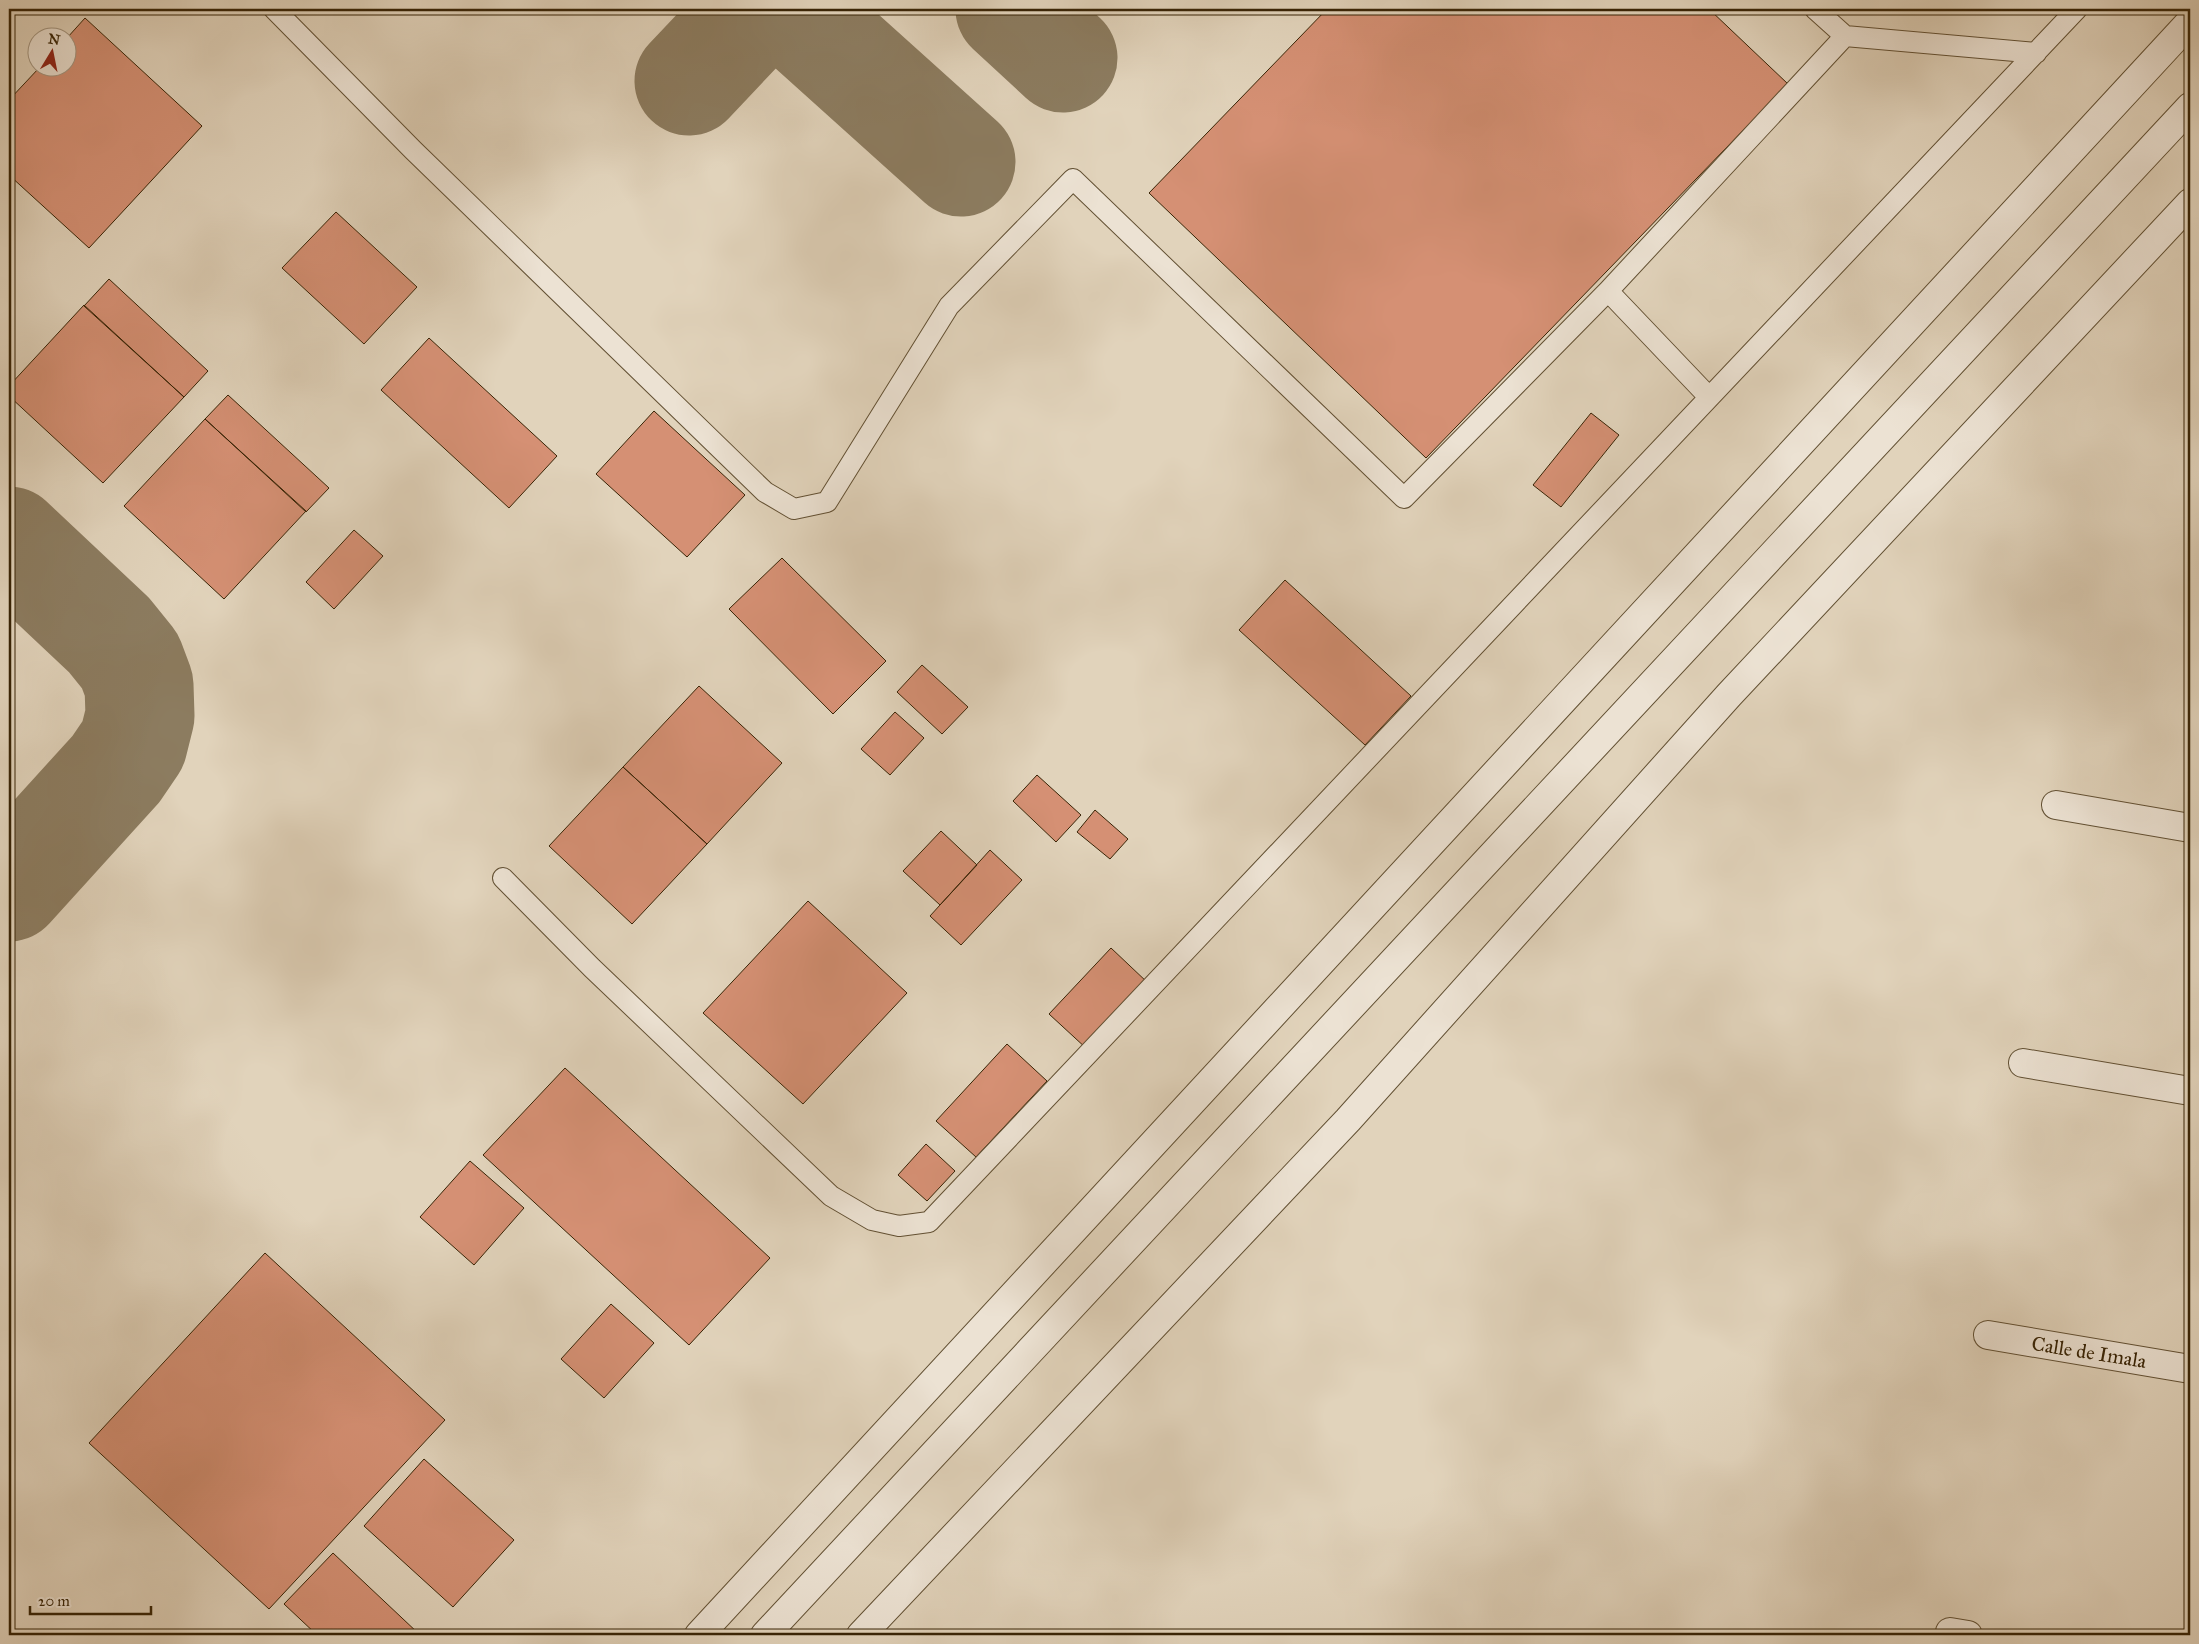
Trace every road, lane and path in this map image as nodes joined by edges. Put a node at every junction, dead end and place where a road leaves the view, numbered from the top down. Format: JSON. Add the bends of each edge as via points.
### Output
{"nodes":[{"id":1,"x":274,"y":9,"type":"edge"},
{"id":2,"x":1815,"y":9,"type":"edge"},
{"id":3,"x":2077,"y":9,"type":"edge"},
{"id":4,"x":2190,"y":22,"type":"edge"},
{"id":5,"x":1845,"y":36,"type":"junction"},
{"id":6,"x":2036,"y":53,"type":"junction"},
{"id":7,"x":2190,"y":107,"type":"edge"},
{"id":8,"x":2190,"y":203,"type":"edge"},
{"id":9,"x":1608,"y":291,"type":"junction"},
{"id":10,"x":1708,"y":396,"type":"junction"},
{"id":11,"x":2056,"y":805,"type":"dead end"},
{"id":12,"x":2190,"y":828,"type":"edge"},
{"id":13,"x":503,"y":878,"type":"dead end"},
{"id":14,"x":2023,"y":1063,"type":"dead end"},
{"id":15,"x":2190,"y":1091,"type":"edge"},
{"id":16,"x":1988,"y":1335,"type":"dead end"},
{"id":17,"x":2190,"y":1368,"type":"edge"},
{"id":18,"x":698,"y":1635,"type":"edge"},
{"id":19,"x":765,"y":1635,"type":"edge"},
{"id":20,"x":860,"y":1635,"type":"edge"}],
"edges":[{"from":1,"to":9,"type":"lane","via":[[412,150],[765,492],[794,509],[827,502],[949,306],[1073,179],[1404,498]]},
{"from":2,"to":5,"type":"lane"},
{"from":3,"to":6,"type":"lane"},
{"from":4,"to":18,"type":"street"},
{"from":5,"to":6,"type":"lane"},
{"from":5,"to":9,"type":"lane"},
{"from":6,"to":10,"type":"lane"},
{"from":7,"to":19,"type":"street"},
{"from":8,"to":20,"type":"street","via":[[1729,695],[1348,1120]]},
{"from":9,"to":10,"type":"lane"},
{"from":10,"to":13,"type":"lane","via":[[928,1222],[899,1226],[872,1220],[831,1196],[592,968]]},
{"from":11,"to":12,"type":"street"},
{"from":14,"to":15,"type":"street"},
{"from":16,"to":17,"type":"street","name":"Calle de Imala"}]}
